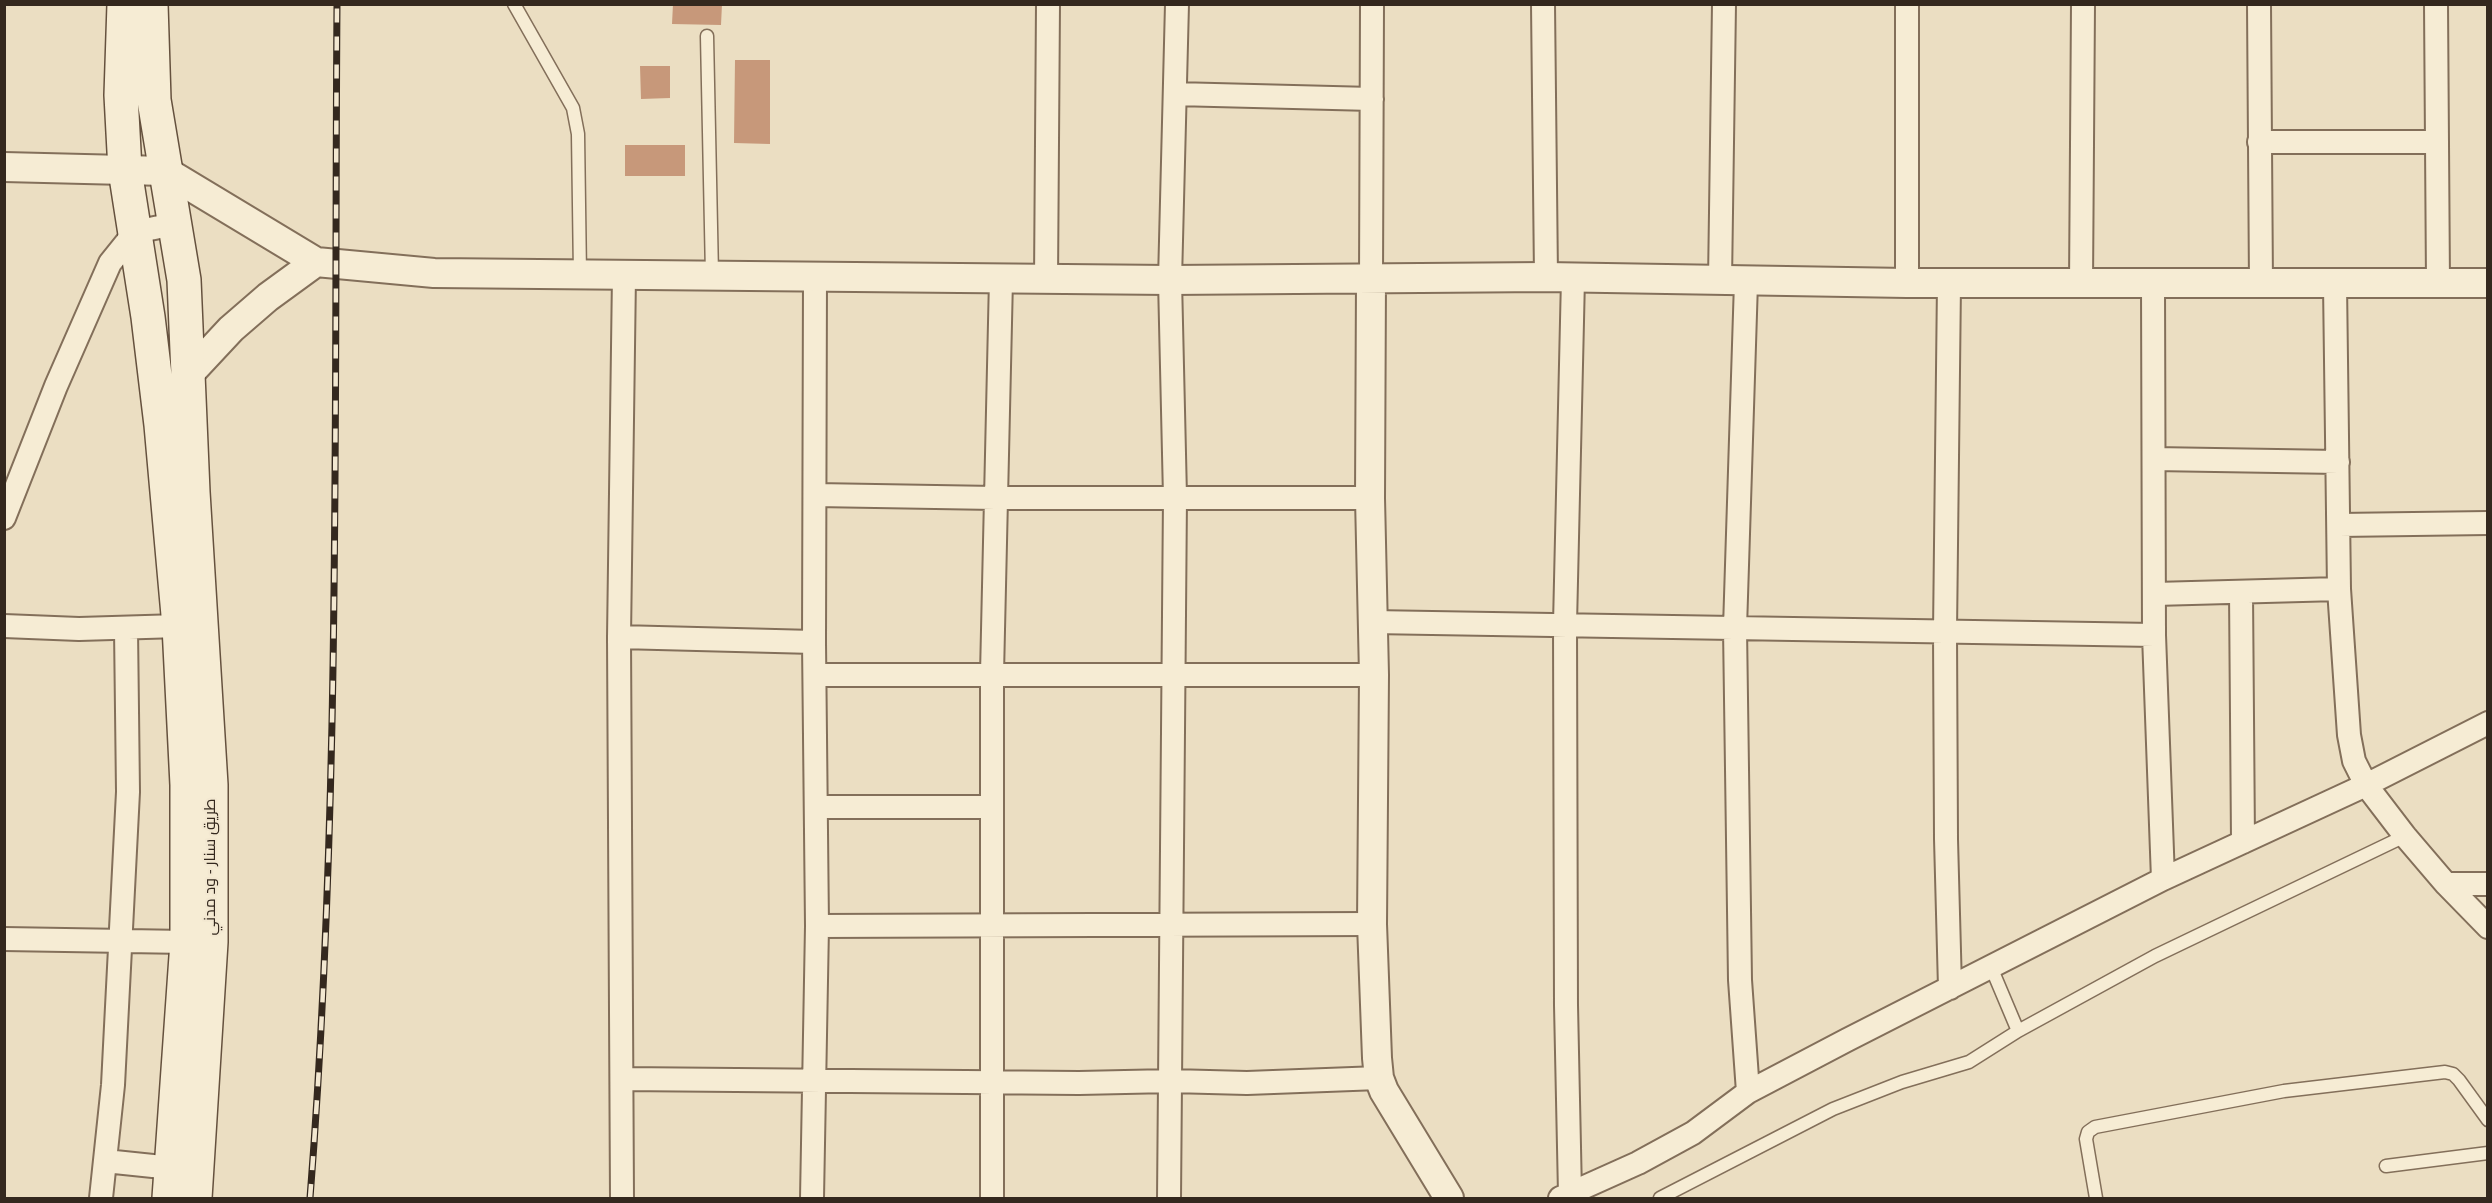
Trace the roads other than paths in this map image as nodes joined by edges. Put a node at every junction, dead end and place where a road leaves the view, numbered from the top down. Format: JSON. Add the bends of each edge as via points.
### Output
{"nodes":[{"id":1,"x":124,"y":4,"type":"edge"},
{"id":2,"x":151,"y":4,"type":"edge"},
{"id":3,"x":514,"y":4,"type":"edge"},
{"id":4,"x":1048,"y":4,"type":"edge"},
{"id":5,"x":1177,"y":4,"type":"edge"},
{"id":6,"x":1372,"y":4,"type":"edge"},
{"id":7,"x":1543,"y":4,"type":"edge"},
{"id":8,"x":1724,"y":4,"type":"edge"},
{"id":9,"x":1907,"y":4,"type":"edge"},
{"id":10,"x":2083,"y":4,"type":"edge"},
{"id":11,"x":2259,"y":4,"type":"edge"},
{"id":12,"x":2436,"y":4,"type":"edge"},
{"id":13,"x":707,"y":36,"type":"dead end"},
{"id":14,"x":1175,"y":94,"type":"junction"},
{"id":15,"x":1372,"y":99,"type":"junction"},
{"id":16,"x":2259,"y":142,"type":"junction"},
{"id":17,"x":2437,"y":142,"type":"junction"},
{"id":18,"x":4,"y":167,"type":"edge"},
{"id":19,"x":125,"y":170,"type":"junction"},
{"id":20,"x":165,"y":171,"type":"junction"},
{"id":21,"x":174,"y":224,"type":"junction"},
{"id":22,"x":135,"y":232,"type":"junction"},
{"id":23,"x":316,"y":262,"type":"junction"},
{"id":24,"x":580,"y":275,"type":"junction"},
{"id":25,"x":624,"y":275,"type":"junction"},
{"id":26,"x":712,"y":275,"type":"junction"},
{"id":27,"x":815,"y":277,"type":"junction"},
{"id":28,"x":1559,"y":278,"type":"junction"},
{"id":29,"x":1001,"y":279,"type":"junction"},
{"id":30,"x":1046,"y":280,"type":"junction"},
{"id":31,"x":1170,"y":280,"type":"junction"},
{"id":32,"x":1371,"y":280,"type":"junction"},
{"id":33,"x":1733,"y":281,"type":"junction"},
{"id":34,"x":1907,"y":283,"type":"junction"},
{"id":35,"x":1949,"y":283,"type":"junction"},
{"id":36,"x":2438,"y":283,"type":"junction"},
{"id":37,"x":2487,"y":283,"type":"edge"},
{"id":38,"x":2081,"y":284,"type":"junction"},
{"id":39,"x":2153,"y":284,"type":"junction"},
{"id":40,"x":2335,"y":284,"type":"junction"},
{"id":41,"x":2261,"y":285,"type":"junction"},
{"id":42,"x":189,"y":374,"type":"junction"},
{"id":43,"x":2154,"y":459,"type":"junction"},
{"id":44,"x":2338,"y":462,"type":"junction"},
{"id":45,"x":816,"y":495,"type":"junction"},
{"id":46,"x":1175,"y":497,"type":"junction"},
{"id":47,"x":995,"y":498,"type":"junction"},
{"id":48,"x":1370,"y":498,"type":"junction"},
{"id":49,"x":4,"y":518,"type":"edge"},
{"id":50,"x":2487,"y":523,"type":"edge"},
{"id":51,"x":2339,"y":525,"type":"junction"},
{"id":52,"x":183,"y":535,"type":"junction"},
{"id":53,"x":2338,"y":590,"type":"junction"},
{"id":54,"x":2241,"y":592,"type":"junction"},
{"id":55,"x":2155,"y":594,"type":"junction"},
{"id":56,"x":1372,"y":622,"type":"junction"},
{"id":57,"x":1565,"y":624,"type":"junction"},
{"id":58,"x":4,"y":626,"type":"edge"},
{"id":59,"x":178,"y":626,"type":"junction"},
{"id":60,"x":1735,"y":628,"type":"junction"},
{"id":61,"x":126,"y":629,"type":"junction"},
{"id":62,"x":1945,"y":632,"type":"junction"},
{"id":63,"x":2154,"y":635,"type":"junction"},
{"id":64,"x":619,"y":637,"type":"junction"},
{"id":65,"x":814,"y":642,"type":"junction"},
{"id":66,"x":992,"y":674,"type":"junction"},
{"id":67,"x":815,"y":675,"type":"junction"},
{"id":68,"x":1374,"y":675,"type":"junction"},
{"id":69,"x":1172,"y":676,"type":"junction"},
{"id":70,"x":2487,"y":723,"type":"edge"},
{"id":71,"x":2366,"y":786,"type":"junction"},
{"id":72,"x":816,"y":807,"type":"junction"},
{"id":73,"x":992,"y":807,"type":"junction"},
{"id":74,"x":2405,"y":836,"type":"junction"},
{"id":75,"x":2243,"y":842,"type":"junction"},
{"id":76,"x":2163,"y":879,"type":"junction"},
{"id":77,"x":2446,"y":884,"type":"junction"},
{"id":78,"x":2487,"y":884,"type":"edge"},
{"id":79,"x":991,"y":924,"type":"junction"},
{"id":80,"x":1372,"y":924,"type":"junction"},
{"id":81,"x":1173,"y":925,"type":"junction"},
{"id":82,"x":817,"y":926,"type":"junction"},
{"id":83,"x":2487,"y":927,"type":"edge"},
{"id":84,"x":4,"y":939,"type":"edge"},
{"id":85,"x":120,"y":941,"type":"junction"},
{"id":86,"x":187,"y":942,"type":"junction"},
{"id":87,"x":1991,"y":968,"type":"junction"},
{"id":88,"x":1950,"y":988,"type":"junction"},
{"id":89,"x":2018,"y":1031,"type":"junction"},
{"id":90,"x":1379,"y":1078,"type":"junction"},
{"id":91,"x":622,"y":1079,"type":"junction"},
{"id":92,"x":814,"y":1080,"type":"junction"},
{"id":93,"x":1171,"y":1081,"type":"junction"},
{"id":94,"x":992,"y":1083,"type":"junction"},
{"id":95,"x":1748,"y":1092,"type":"junction"},
{"id":96,"x":2487,"y":1120,"type":"edge"},
{"id":97,"x":2487,"y":1153,"type":"edge"},
{"id":98,"x":105,"y":1161,"type":"junction"},
{"id":99,"x":2386,"y":1166,"type":"dead end"},
{"id":100,"x":170,"y":1183,"type":"edge"},
{"id":101,"x":1565,"y":1196,"type":"edge"},
{"id":102,"x":101,"y":1198,"type":"edge"},
{"id":103,"x":195,"y":1198,"type":"edge"},
{"id":104,"x":621,"y":1198,"type":"edge"},
{"id":105,"x":812,"y":1198,"type":"edge"},
{"id":106,"x":992,"y":1198,"type":"edge"},
{"id":107,"x":1169,"y":1198,"type":"edge"},
{"id":108,"x":1449,"y":1198,"type":"edge"},
{"id":109,"x":1660,"y":1198,"type":"edge"},
{"id":110,"x":2096,"y":1198,"type":"edge"}],
"edges":[{"from":1,"to":19,"type":"main road","via":[[121,95]]},
{"from":2,"to":20,"type":"main road","via":[[154,100]]},
{"from":3,"to":24,"type":"lane","via":[[573,108],[578,134]]},
{"from":4,"to":30,"type":"street"},
{"from":5,"to":14,"type":"street"},
{"from":6,"to":15,"type":"street"},
{"from":7,"to":28,"type":"street"},
{"from":8,"to":33,"type":"street"},
{"from":9,"to":34,"type":"street"},
{"from":10,"to":38,"type":"street"},
{"from":11,"to":16,"type":"street"},
{"from":12,"to":17,"type":"street"},
{"from":13,"to":26,"type":"lane"},
{"from":14,"to":15,"type":"street"},
{"from":14,"to":31,"type":"street"},
{"from":15,"to":32,"type":"street"},
{"from":16,"to":17,"type":"street"},
{"from":16,"to":41,"type":"street"},
{"from":17,"to":36,"type":"street"},
{"from":18,"to":19,"type":"street"},
{"from":19,"to":20,"type":"street"},
{"from":19,"to":22,"type":"main road"},
{"from":20,"to":21,"type":"main road"},
{"from":20,"to":23,"type":"street"},
{"from":21,"to":22,"type":"street"},
{"from":21,"to":42,"type":"main road","via":[[184,280]]},
{"from":22,"to":49,"type":"street","via":[[110,263],[93,297]]},
{"from":22,"to":52,"type":"main road"},
{"from":23,"to":24,"type":"street","via":[[434,273]]},
{"from":23,"to":42,"type":"street","via":[[231,329]]},
{"from":24,"to":25,"type":"street"},
{"from":25,"to":26,"type":"street"},
{"from":25,"to":64,"type":"street"},
{"from":26,"to":27,"type":"street"},
{"from":27,"to":29,"type":"street"},
{"from":27,"to":45,"type":"street"},
{"from":28,"to":32,"type":"street"},
{"from":28,"to":33,"type":"street"},
{"from":28,"to":57,"type":"street","via":[[1571,459]]},
{"from":29,"to":30,"type":"street"},
{"from":29,"to":47,"type":"street"},
{"from":30,"to":31,"type":"street"},
{"from":31,"to":32,"type":"street"},
{"from":31,"to":46,"type":"street"},
{"from":32,"to":48,"type":"street"},
{"from":33,"to":34,"type":"street"},
{"from":33,"to":60,"type":"street"},
{"from":34,"to":35,"type":"street"},
{"from":35,"to":38,"type":"street"},
{"from":35,"to":62,"type":"street"},
{"from":36,"to":37,"type":"street"},
{"from":36,"to":40,"type":"street"},
{"from":38,"to":39,"type":"street"},
{"from":39,"to":41,"type":"street"},
{"from":39,"to":43,"type":"street"},
{"from":40,"to":41,"type":"street"},
{"from":40,"to":44,"type":"street"},
{"from":42,"to":52,"type":"main road"},
{"from":43,"to":44,"type":"street"},
{"from":43,"to":55,"type":"street"},
{"from":44,"to":51,"type":"street"},
{"from":45,"to":47,"type":"street"},
{"from":45,"to":65,"type":"street"},
{"from":46,"to":47,"type":"street"},
{"from":46,"to":48,"type":"street"},
{"from":46,"to":69,"type":"street"},
{"from":47,"to":66,"type":"street"},
{"from":48,"to":56,"type":"street"},
{"from":50,"to":51,"type":"street"},
{"from":51,"to":53,"type":"street"},
{"from":52,"to":59,"type":"main road","name":"طريق سنار - ود مدني"},
{"from":52,"to":103,"type":"main road","name":"طريق سنار - ود مدني","via":[[212,785],[211,942]]},
{"from":53,"to":54,"type":"street"},
{"from":53,"to":71,"type":"street","via":[[2349,735],[2354,761]]},
{"from":54,"to":55,"type":"street"},
{"from":54,"to":75,"type":"street"},
{"from":55,"to":63,"type":"street"},
{"from":56,"to":57,"type":"street"},
{"from":56,"to":68,"type":"street"},
{"from":57,"to":60,"type":"street"},
{"from":57,"to":101,"type":"street"},
{"from":58,"to":61,"type":"street"},
{"from":59,"to":61,"type":"street"},
{"from":59,"to":86,"type":"main road","name":"طريق سنار - ود مدني","via":[[187,785]]},
{"from":60,"to":62,"type":"street"},
{"from":60,"to":95,"type":"street","via":[[1740,980]]},
{"from":61,"to":85,"type":"street","via":[[128,792]]},
{"from":62,"to":63,"type":"street"},
{"from":62,"to":88,"type":"street"},
{"from":63,"to":76,"type":"street"},
{"from":64,"to":65,"type":"street"},
{"from":64,"to":91,"type":"street"},
{"from":65,"to":67,"type":"street"},
{"from":66,"to":67,"type":"street"},
{"from":66,"to":69,"type":"street"},
{"from":66,"to":73,"type":"street"},
{"from":67,"to":72,"type":"street"},
{"from":68,"to":69,"type":"street"},
{"from":68,"to":80,"type":"street"},
{"from":69,"to":81,"type":"street"},
{"from":70,"to":71,"type":"street"},
{"from":71,"to":74,"type":"street"},
{"from":71,"to":75,"type":"street"},
{"from":72,"to":73,"type":"street"},
{"from":72,"to":82,"type":"street"},
{"from":73,"to":79,"type":"street"},
{"from":74,"to":77,"type":"street"},
{"from":74,"to":89,"type":"lane","via":[[2155,956]]},
{"from":75,"to":76,"type":"street"},
{"from":76,"to":87,"type":"street"},
{"from":77,"to":78,"type":"street"},
{"from":77,"to":83,"type":"street"},
{"from":79,"to":81,"type":"street"},
{"from":79,"to":82,"type":"street"},
{"from":79,"to":94,"type":"street"},
{"from":80,"to":81,"type":"street"},
{"from":80,"to":90,"type":"street"},
{"from":81,"to":93,"type":"street"},
{"from":82,"to":92,"type":"street"},
{"from":84,"to":85,"type":"street"},
{"from":85,"to":86,"type":"street"},
{"from":85,"to":98,"type":"street"},
{"from":86,"to":100,"type":"main road","name":"طريق سنار - ود مدني"},
{"from":87,"to":88,"type":"street"},
{"from":87,"to":89,"type":"lane"},
{"from":88,"to":95,"type":"street"},
{"from":89,"to":109,"type":"lane","via":[[1969,1062],[1833,1109]]},
{"from":90,"to":93,"type":"street"},
{"from":90,"to":108,"type":"street"},
{"from":91,"to":92,"type":"street"},
{"from":91,"to":104,"type":"street"},
{"from":92,"to":94,"type":"street"},
{"from":92,"to":105,"type":"street"},
{"from":93,"to":94,"type":"street"},
{"from":93,"to":107,"type":"street"},
{"from":94,"to":106,"type":"street"},
{"from":95,"to":101,"type":"street","via":[[1693,1133]]},
{"from":96,"to":110,"type":"lane","via":[[2459,1080],[2445,1072],[2284,1091],[2095,1126],[2086,1139]]},
{"from":97,"to":99,"type":"lane"},
{"from":98,"to":100,"type":"street"},
{"from":98,"to":102,"type":"street"}]}
